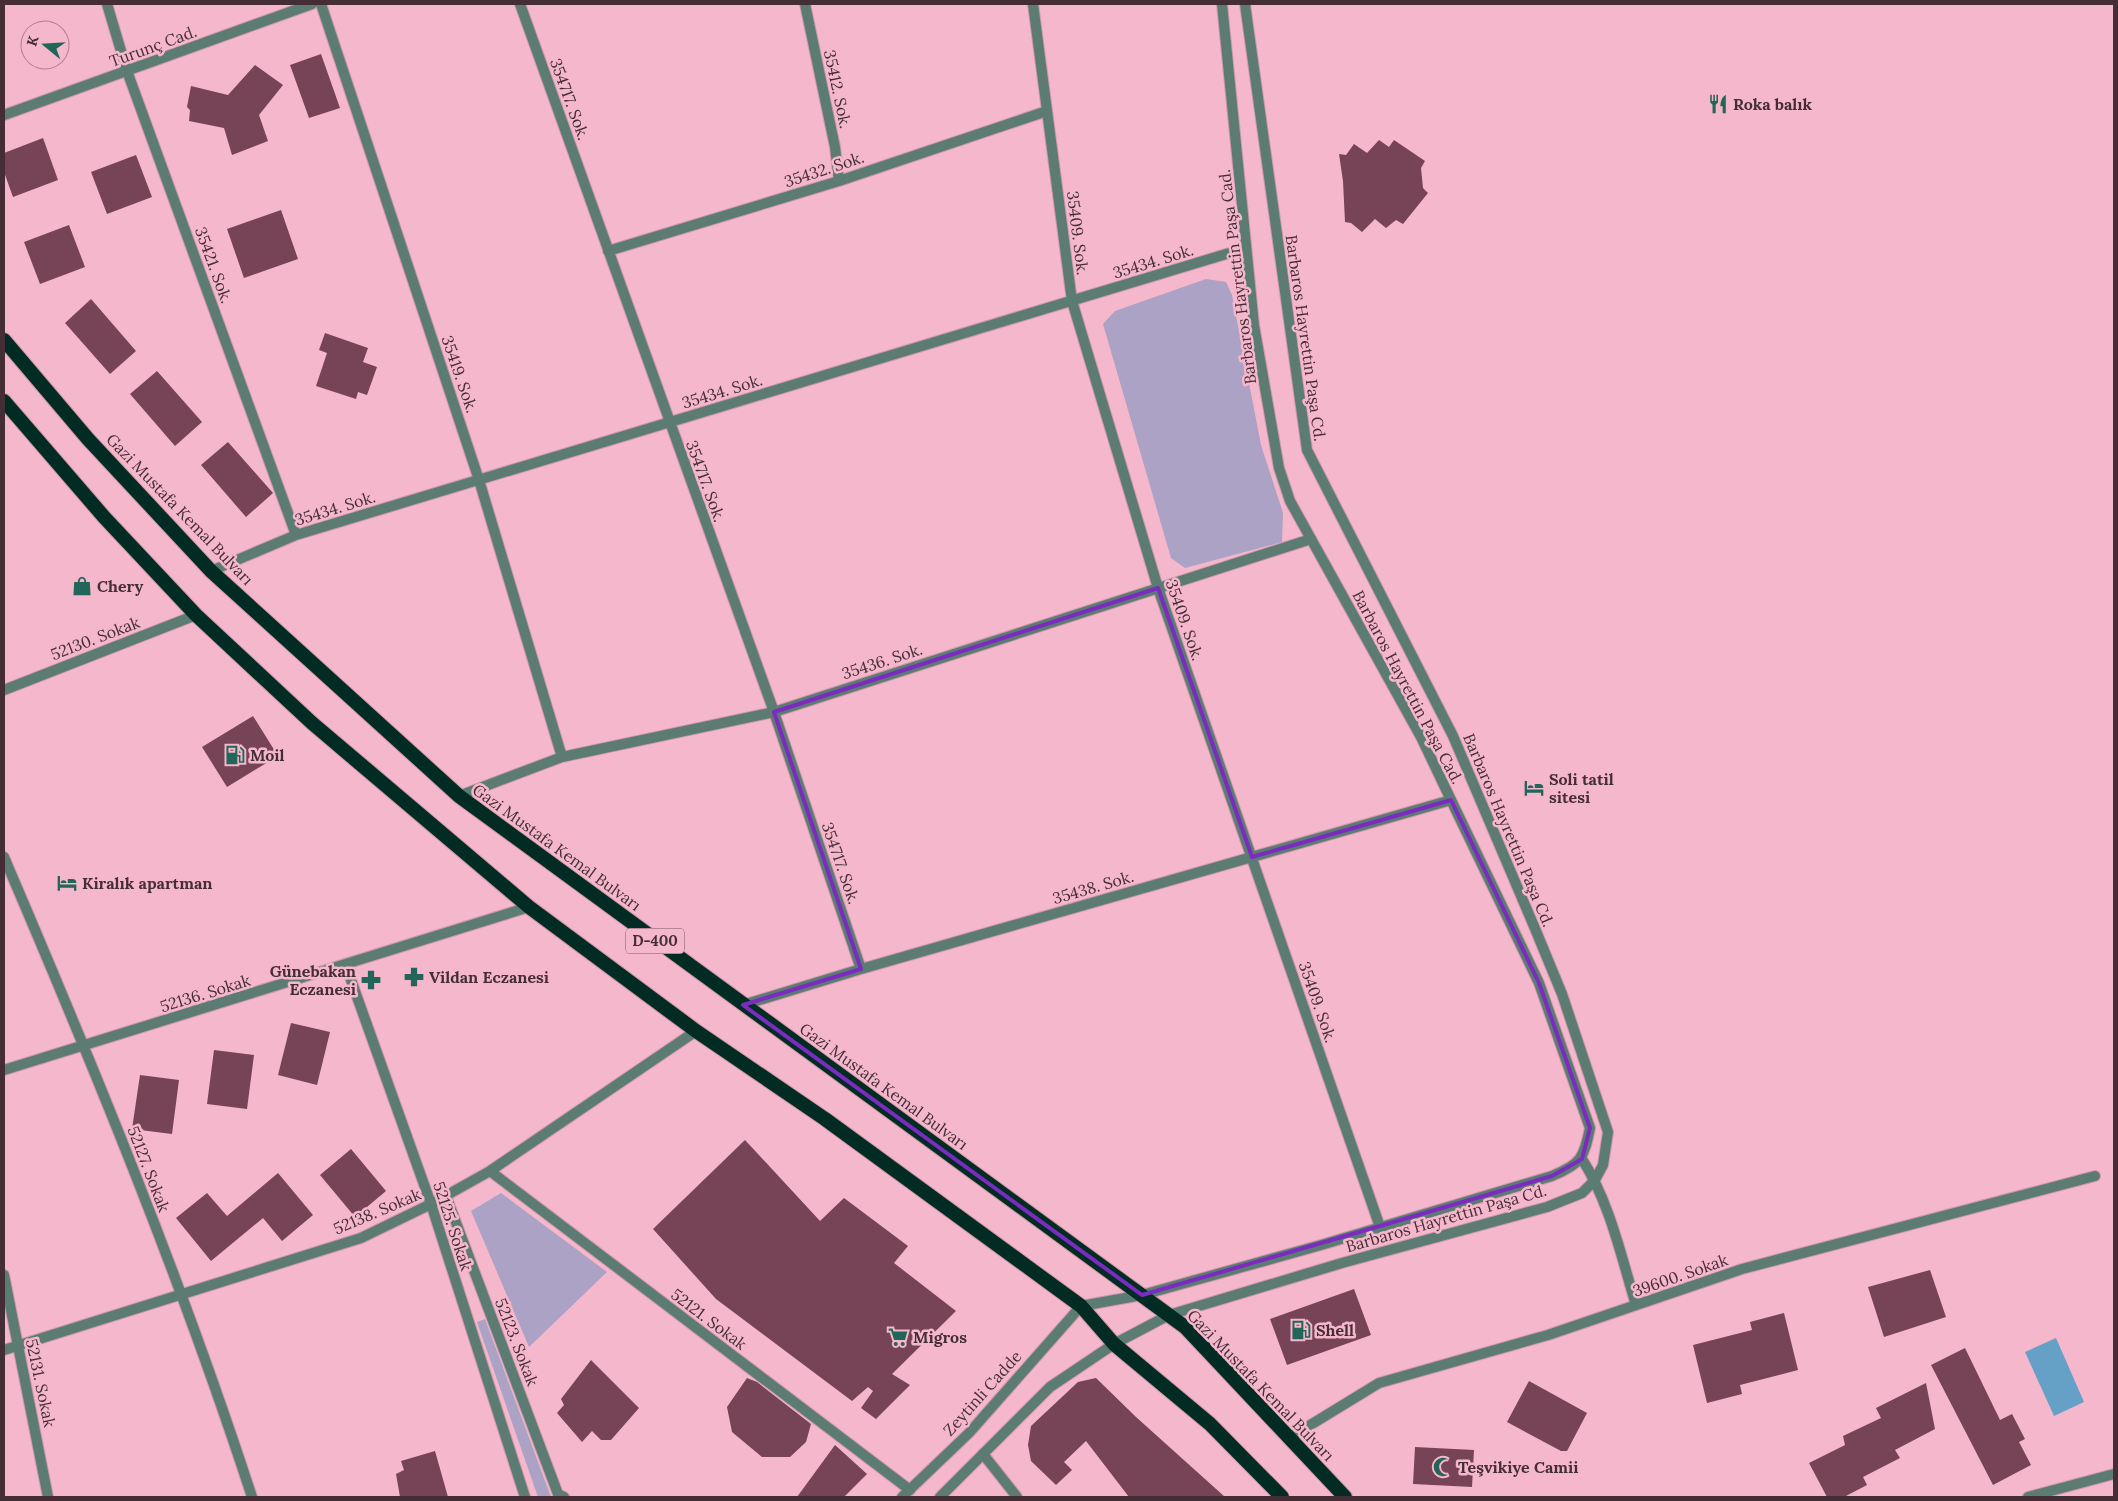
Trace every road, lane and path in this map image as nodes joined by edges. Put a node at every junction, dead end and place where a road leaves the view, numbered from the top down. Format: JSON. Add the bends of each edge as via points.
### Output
{"nodes":[{"id":1,"x":107,"y":4,"type":"edge"},
{"id":2,"x":312,"y":4,"type":"edge"},
{"id":3,"x":321,"y":4,"type":"edge"},
{"id":4,"x":520,"y":4,"type":"edge"},
{"id":5,"x":805,"y":4,"type":"edge"},
{"id":6,"x":1033,"y":4,"type":"edge"},
{"id":7,"x":1222,"y":4,"type":"edge"},
{"id":8,"x":1245,"y":4,"type":"edge"},
{"id":9,"x":127,"y":72,"type":"junction"},
{"id":10,"x":1048,"y":111,"type":"junction"},
{"id":11,"x":4,"y":114,"type":"edge"},
{"id":12,"x":839,"y":181,"type":"junction"},
{"id":13,"x":1246,"y":248,"type":"junction"},
{"id":14,"x":608,"y":251,"type":"junction"},
{"id":15,"x":1072,"y":301,"type":"junction"},
{"id":16,"x":4,"y":340,"type":"edge"},
{"id":17,"x":4,"y":401,"type":"edge"},
{"id":18,"x":669,"y":422,"type":"junction"},
{"id":19,"x":479,"y":480,"type":"junction"},
{"id":20,"x":296,"y":535,"type":"junction"},
{"id":21,"x":1311,"y":539,"type":"junction"},
{"id":22,"x":211,"y":571,"type":"junction"},
{"id":23,"x":1158,"y":588,"type":"junction"},
{"id":24,"x":196,"y":615,"type":"junction"},
{"id":25,"x":4,"y":690,"type":"edge"},
{"id":26,"x":774,"y":712,"type":"junction"},
{"id":27,"x":562,"y":757,"type":"junction"},
{"id":28,"x":459,"y":796,"type":"junction"},
{"id":29,"x":1451,"y":800,"type":"junction"},
{"id":30,"x":4,"y":857,"type":"edge"},
{"id":31,"x":1252,"y":857,"type":"junction"},
{"id":32,"x":530,"y":907,"type":"junction"},
{"id":33,"x":346,"y":966,"type":"junction"},
{"id":34,"x":861,"y":969,"type":"junction"},
{"id":35,"x":743,"y":1005,"type":"junction"},
{"id":36,"x":696,"y":1031,"type":"junction"},
{"id":37,"x":85,"y":1045,"type":"junction"},
{"id":38,"x":4,"y":1070,"type":"edge"},
{"id":39,"x":1582,"y":1159,"type":"junction"},
{"id":40,"x":490,"y":1171,"type":"junction"},
{"id":41,"x":2095,"y":1176,"type":"dead end"},
{"id":42,"x":1596,"y":1180,"type":"junction"},
{"id":43,"x":446,"y":1196,"type":"junction"},
{"id":44,"x":431,"y":1204,"type":"junction"},
{"id":45,"x":1380,"y":1227,"type":"junction"},
{"id":46,"x":4,"y":1275,"type":"edge"},
{"id":47,"x":180,"y":1292,"type":"junction"},
{"id":48,"x":1142,"y":1295,"type":"junction"},
{"id":49,"x":1081,"y":1306,"type":"junction"},
{"id":50,"x":1636,"y":1306,"type":"junction"},
{"id":51,"x":1169,"y":1315,"type":"junction"},
{"id":52,"x":1114,"y":1344,"type":"junction"},
{"id":53,"x":18,"y":1345,"type":"junction"},
{"id":54,"x":4,"y":1350,"type":"edge"},
{"id":55,"x":1289,"y":1438,"type":"junction"},
{"id":56,"x":983,"y":1454,"type":"junction"},
{"id":57,"x":2114,"y":1474,"type":"edge"},
{"id":58,"x":906,"y":1494,"type":"edge"},
{"id":59,"x":48,"y":1497,"type":"edge"},
{"id":60,"x":252,"y":1497,"type":"edge"},
{"id":61,"x":525,"y":1497,"type":"edge"},
{"id":62,"x":564,"y":1497,"type":"edge"},
{"id":63,"x":940,"y":1497,"type":"edge"},
{"id":64,"x":1017,"y":1497,"type":"edge"},
{"id":65,"x":1282,"y":1497,"type":"edge"},
{"id":66,"x":1345,"y":1497,"type":"edge"},
{"id":67,"x":2028,"y":1497,"type":"edge"}],
"edges":[{"from":1,"to":9,"type":"street","name":"35421. Sok."},
{"from":2,"to":9,"type":"street","name":"Turunç Cad."},
{"from":3,"to":19,"type":"street","name":"35419. Sok."},
{"from":4,"to":14,"type":"street","name":"354717. Sok."},
{"from":5,"to":12,"type":"street","name":"35412. Sok."},
{"from":6,"to":10,"type":"street","name":"35409. Sok."},
{"from":7,"to":13,"type":"street","name":"Barbaros Hayrettin Paşa Cad."},
{"from":8,"to":42,"type":"street","name":"Barbaros Hayrettin Paşa Cd.","via":[[1307,450],[1453,736],[1562,994],[1608,1132],[1603,1165]]},
{"from":9,"to":11,"type":"street","name":"Turunç Cad."},
{"from":9,"to":20,"type":"street","name":"35421. Sok."},
{"from":10,"to":12,"type":"street","name":"35432. Sok."},
{"from":10,"to":15,"type":"street","name":"35409. Sok."},
{"from":12,"to":14,"type":"street","name":"35432. Sok."},
{"from":13,"to":15,"type":"street","name":"35434. Sok."},
{"from":13,"to":21,"type":"street","name":"Barbaros Hayrettin Paşa Cad.","via":[[1254,325],[1279,468],[1290,501]]},
{"from":14,"to":18,"type":"street","name":"354717. Sok."},
{"from":15,"to":18,"type":"street","name":"35434. Sok."},
{"from":15,"to":23,"type":"street","name":"35409. Sok."},
{"from":16,"to":22,"type":"highway","name":"Gazi Mustafa Kemal Bulvarı","number":"D-400","via":[[88,439]]},
{"from":17,"to":24,"type":"highway","number":"D-400","via":[[104,517]]},
{"from":18,"to":19,"type":"street","name":"35434. Sok."},
{"from":18,"to":26,"type":"street","name":"354717. Sok."},
{"from":19,"to":20,"type":"street","name":"35434. Sok."},
{"from":19,"to":27,"type":"street","name":"35419. Sok."},
{"from":20,"to":22,"type":"street","name":"35434. Sok."},
{"from":21,"to":23,"type":"street","name":"35436. Sok."},
{"from":21,"to":29,"type":"street","name":"Barbaros Hayrettin Paşa Cad.","via":[[1421,737]]},
{"from":22,"to":28,"type":"highway","name":"Gazi Mustafa Kemal Bulvarı","number":"D-400"},
{"from":23,"to":26,"type":"street","name":"35436. Sok."},
{"from":23,"to":31,"type":"street","name":"35409. Sok."},
{"from":24,"to":25,"type":"street","name":"52130. Sokak"},
{"from":24,"to":32,"type":"highway","number":"D-400","via":[[312,723]]},
{"from":26,"to":27,"type":"street","name":"35436. Sok."},
{"from":26,"to":34,"type":"street","name":"354717. Sok."},
{"from":27,"to":28,"type":"street","name":"35436. Sok."},
{"from":28,"to":35,"type":"highway","name":"Gazi Mustafa Kemal Bulvarı","number":"D-400"},
{"from":29,"to":31,"type":"street","name":"35438. Sok."},
{"from":29,"to":39,"type":"street","name":"Barbaros Hayrettin Paşa Cad.","via":[[1539,983],[1590,1128]]},
{"from":30,"to":37,"type":"street","name":"52127. Sokak"},
{"from":31,"to":34,"type":"street","name":"35438. Sok."},
{"from":31,"to":45,"type":"street","name":"35409. Sok."},
{"from":32,"to":33,"type":"street","name":"52136. Sokak"},
{"from":32,"to":36,"type":"highway","number":"D-400"},
{"from":33,"to":37,"type":"street","name":"52136. Sokak"},
{"from":33,"to":44,"type":"street","name":"52125. Sokak"},
{"from":34,"to":35,"type":"street","name":"35438. Sok."},
{"from":35,"to":48,"type":"highway","name":"Gazi Mustafa Kemal Bulvarı","number":"D-400"},
{"from":36,"to":40,"type":"street","name":"52138. Sokak"},
{"from":36,"to":49,"type":"highway","number":"D-400","via":[[825,1119]]},
{"from":37,"to":38,"type":"street","name":"52136. Sokak"},
{"from":37,"to":47,"type":"street","name":"52127. Sokak"},
{"from":39,"to":42,"type":"street"},
{"from":39,"to":45,"type":"street","via":[[1552,1176]]},
{"from":40,"to":43,"type":"street","name":"52138. Sokak"},
{"from":40,"to":58,"type":"street","name":"52121. Sokak"},
{"from":41,"to":50,"type":"street","name":"39600. Sokak","via":[[1742,1269]]},
{"from":42,"to":50,"type":"street"},
{"from":42,"to":51,"type":"street","name":"Barbaros Hayrettin Paşa Cd.","via":[[1582,1193],[1547,1207]]},
{"from":43,"to":44,"type":"street","name":"52138. Sokak"},
{"from":43,"to":62,"type":"street","name":"52123. Sokak","via":[[558,1494]]},
{"from":44,"to":47,"type":"street","name":"52138. Sokak","via":[[361,1238]]},
{"from":44,"to":61,"type":"street","name":"52125. Sokak"},
{"from":45,"to":48,"type":"street"},
{"from":46,"to":53,"type":"street","name":"52131. Sokak"},
{"from":47,"to":53,"type":"street","name":"52138. Sokak"},
{"from":47,"to":60,"type":"street","name":"52127. Sokak","via":[[212,1374]]},
{"from":48,"to":49,"type":"street"},
{"from":48,"to":51,"type":"highway","name":"Gazi Mustafa Kemal Bulvarı","number":"D-400"},
{"from":49,"to":52,"type":"highway","number":"D-400"},
{"from":49,"to":58,"type":"street","name":"Zeytinli Cadde","via":[[969,1432]]},
{"from":50,"to":55,"type":"street","name":"39600. Sokak","via":[[1548,1336],[1379,1383]]},
{"from":51,"to":52,"type":"street","name":"Barbaros Hayrettin Paşa Cd."},
{"from":51,"to":55,"type":"highway","name":"Gazi Mustafa Kemal Bulvarı","number":"D-400","via":[[1185,1327]]},
{"from":52,"to":56,"type":"street","via":[[1050,1387]]},
{"from":52,"to":65,"type":"highway","number":"D-400","via":[[1210,1424]]},
{"from":53,"to":54,"type":"street","name":"52138. Sokak"},
{"from":53,"to":59,"type":"street","name":"52131. Sokak"},
{"from":55,"to":66,"type":"highway","name":"Gazi Mustafa Kemal Bulvarı","number":"D-400"},
{"from":56,"to":63,"type":"street"},
{"from":56,"to":64,"type":"street"},
{"from":57,"to":67,"type":"street"}]}
